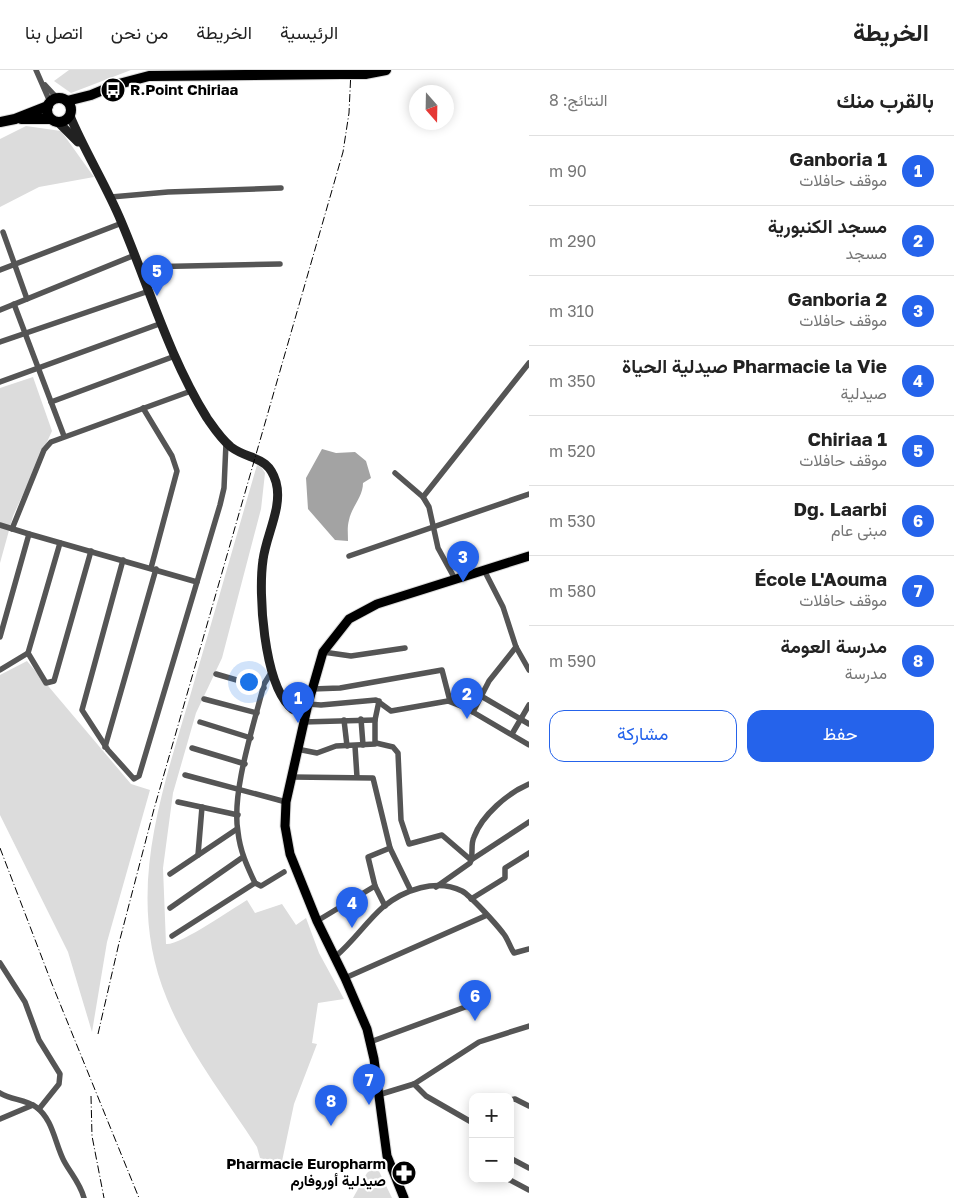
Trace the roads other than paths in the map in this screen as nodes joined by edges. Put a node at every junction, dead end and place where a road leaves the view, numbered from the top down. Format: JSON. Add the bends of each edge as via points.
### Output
{"nodes":[{"id":1,"x":36,"y":70,"type":"edge"},
{"id":2,"x":386,"y":70,"type":"edge"},
{"id":3,"x":91,"y":95,"type":"junction"},
{"id":4,"x":56,"y":102,"type":"junction"},
{"id":5,"x":70,"y":114,"type":"junction"},
{"id":6,"x":15,"y":119,"type":"junction"},
{"id":7,"x":54,"y":120,"type":"junction"},
{"id":8,"x":0,"y":122,"type":"edge"},
{"id":9,"x":82,"y":146,"type":"junction"},
{"id":10,"x":281,"y":188,"type":"dead end"},
{"id":11,"x":111,"y":197,"type":"junction"},
{"id":12,"x":122,"y":223,"type":"junction"},
{"id":13,"x":4,"y":232,"type":"dead end"},
{"id":14,"x":135,"y":255,"type":"junction"},
{"id":15,"x":280,"y":264,"type":"dead end"},
{"id":16,"x":14,"y":265,"type":"junction"},
{"id":17,"x":140,"y":267,"type":"junction"},
{"id":18,"x":0,"y":270,"type":"edge"},
{"id":19,"x":148,"y":290,"type":"junction"},
{"id":20,"x":27,"y":299,"type":"junction"},
{"id":21,"x":14,"y":304,"type":"junction"},
{"id":22,"x":0,"y":310,"type":"edge"},
{"id":23,"x":162,"y":323,"type":"junction"},
{"id":24,"x":26,"y":332,"type":"junction"},
{"id":25,"x":0,"y":342,"type":"edge"},
{"id":26,"x":175,"y":356,"type":"junction"},
{"id":27,"x":529,"y":363,"type":"edge"},
{"id":28,"x":38,"y":367,"type":"junction"},
{"id":29,"x":0,"y":382,"type":"edge"},
{"id":30,"x":191,"y":391,"type":"junction"},
{"id":31,"x":51,"y":402,"type":"junction"},
{"id":32,"x":143,"y":408,"type":"junction"},
{"id":33,"x":64,"y":436,"type":"junction"},
{"id":34,"x":226,"y":443,"type":"junction"},
{"id":35,"x":395,"y":473,"type":"dead end"},
{"id":36,"x":529,"y":494,"type":"edge"},
{"id":37,"x":423,"y":497,"type":"junction"},
{"id":38,"x":0,"y":525,"type":"edge"},
{"id":39,"x":432,"y":528,"type":"junction"},
{"id":40,"x":12,"y":529,"type":"junction"},
{"id":41,"x":29,"y":534,"type":"junction"},
{"id":42,"x":60,"y":542,"type":"junction"},
{"id":43,"x":91,"y":551,"type":"junction"},
{"id":44,"x":349,"y":556,"type":"dead end"},
{"id":45,"x":529,"y":556,"type":"edge"},
{"id":46,"x":123,"y":560,"type":"junction"},
{"id":47,"x":153,"y":569,"type":"junction"},
{"id":48,"x":484,"y":570,"type":"junction"},
{"id":49,"x":455,"y":578,"type":"junction"},
{"id":50,"x":198,"y":582,"type":"junction"},
{"id":51,"x":0,"y":637,"type":"edge"},
{"id":52,"x":516,"y":647,"type":"junction"},
{"id":53,"x":405,"y":648,"type":"dead end"},
{"id":54,"x":323,"y":652,"type":"junction"},
{"id":55,"x":28,"y":653,"type":"junction"},
{"id":56,"x":0,"y":670,"type":"edge"},
{"id":57,"x":529,"y":670,"type":"edge"},
{"id":58,"x":272,"y":671,"type":"junction"},
{"id":59,"x":216,"y":674,"type":"dead end"},
{"id":60,"x":264,"y":688,"type":"junction"},
{"id":61,"x":312,"y":689,"type":"junction"},
{"id":62,"x":481,"y":696,"type":"junction"},
{"id":63,"x":204,"y":699,"type":"dead end"},
{"id":64,"x":379,"y":701,"type":"junction"},
{"id":65,"x":450,"y":701,"type":"junction"},
{"id":66,"x":308,"y":704,"type":"junction"},
{"id":67,"x":529,"y":705,"type":"edge"},
{"id":68,"x":473,"y":712,"type":"junction"},
{"id":69,"x":258,"y":713,"type":"junction"},
{"id":70,"x":304,"y":718,"type":"junction"},
{"id":71,"x":361,"y":719,"type":"junction"},
{"id":72,"x":520,"y":719,"type":"junction"},
{"id":73,"x":344,"y":720,"type":"junction"},
{"id":74,"x":375,"y":720,"type":"junction"},
{"id":75,"x":200,"y":722,"type":"dead end"},
{"id":76,"x":529,"y":724,"type":"edge"},
{"id":77,"x":512,"y":734,"type":"junction"},
{"id":78,"x":251,"y":738,"type":"junction"},
{"id":79,"x":376,"y":743,"type":"junction"},
{"id":80,"x":363,"y":745,"type":"junction"},
{"id":81,"x":529,"y":745,"type":"edge"},
{"id":82,"x":347,"y":746,"type":"junction"},
{"id":83,"x":355,"y":746,"type":"junction"},
{"id":84,"x":105,"y":747,"type":"junction"},
{"id":85,"x":192,"y":748,"type":"dead end"},
{"id":86,"x":297,"y":749,"type":"junction"},
{"id":87,"x":245,"y":764,"type":"junction"},
{"id":88,"x":185,"y":775,"type":"dead end"},
{"id":89,"x":291,"y":777,"type":"junction"},
{"id":90,"x":357,"y":777,"type":"junction"},
{"id":91,"x":529,"y":784,"type":"edge"},
{"id":92,"x":239,"y":791,"type":"junction"},
{"id":93,"x":178,"y":802,"type":"dead end"},
{"id":94,"x":286,"y":802,"type":"junction"},
{"id":95,"x":202,"y":807,"type":"junction"},
{"id":96,"x":238,"y":815,"type":"junction"},
{"id":97,"x":529,"y":822,"type":"edge"},
{"id":98,"x":237,"y":829,"type":"junction"},
{"id":99,"x":390,"y":848,"type":"junction"},
{"id":100,"x":529,"y":853,"type":"edge"},
{"id":101,"x":198,"y":855,"type":"junction"},
{"id":102,"x":243,"y":857,"type":"junction"},
{"id":103,"x":471,"y":860,"type":"junction"},
{"id":104,"x":284,"y":872,"type":"dead end"},
{"id":105,"x":170,"y":874,"type":"dead end"},
{"id":106,"x":255,"y":883,"type":"junction"},
{"id":107,"x":375,"y":886,"type":"junction"},
{"id":108,"x":436,"y":887,"type":"junction"},
{"id":109,"x":410,"y":890,"type":"junction"},
{"id":110,"x":471,"y":899,"type":"junction"},
{"id":111,"x":384,"y":906,"type":"junction"},
{"id":112,"x":170,"y":908,"type":"dead end"},
{"id":113,"x":486,"y":916,"type":"junction"},
{"id":114,"x":317,"y":921,"type":"junction"},
{"id":115,"x":172,"y":936,"type":"dead end"},
{"id":116,"x":529,"y":950,"type":"edge"},
{"id":117,"x":335,"y":957,"type":"junction"},
{"id":118,"x":0,"y":963,"type":"edge"},
{"id":119,"x":345,"y":978,"type":"junction"},
{"id":120,"x":476,"y":1003,"type":"dead end"},
{"id":121,"x":529,"y":1026,"type":"edge"},
{"id":122,"x":370,"y":1042,"type":"junction"},
{"id":123,"x":414,"y":1084,"type":"junction"},
{"id":124,"x":0,"y":1093,"type":"edge"},
{"id":125,"x":378,"y":1095,"type":"junction"},
{"id":126,"x":514,"y":1099,"type":"edge"},
{"id":127,"x":529,"y":1106,"type":"edge"},
{"id":128,"x":36,"y":1107,"type":"junction"},
{"id":129,"x":0,"y":1119,"type":"edge"},
{"id":130,"x":469,"y":1121,"type":"edge"},
{"id":131,"x":514,"y":1160,"type":"edge"},
{"id":132,"x":529,"y":1168,"type":"edge"},
{"id":133,"x":514,"y":1182,"type":"edge"},
{"id":134,"x":529,"y":1190,"type":"edge"},
{"id":135,"x":84,"y":1198,"type":"edge"},
{"id":136,"x":404,"y":1198,"type":"edge"}],
"edges":[{"from":1,"to":4,"type":"street"},
{"from":2,"to":3,"type":"highway","bridge":true,"via":[[365,74],[149,76]]},
{"from":3,"to":4,"type":"highway"},
{"from":3,"to":5,"type":"highway"},
{"from":4,"to":5,"type":"highway"},
{"from":4,"to":6,"type":"highway"},
{"from":4,"to":7,"type":"highway","via":[[47,112]]},
{"from":5,"to":7,"type":"highway","via":[[64,121]]},
{"from":5,"to":9,"type":"main road"},
{"from":6,"to":7,"type":"highway"},
{"from":6,"to":8,"type":"highway"},
{"from":7,"to":9,"type":"main road"},
{"from":9,"to":11,"type":"main road"},
{"from":10,"to":11,"type":"street"},
{"from":11,"to":12,"type":"main road"},
{"from":12,"to":14,"type":"main road"},
{"from":12,"to":16,"type":"street"},
{"from":13,"to":16,"type":"street"},
{"from":14,"to":17,"type":"main road"},
{"from":14,"to":20,"type":"street"},
{"from":15,"to":17,"type":"street"},
{"from":16,"to":18,"type":"street"},
{"from":16,"to":20,"type":"street"},
{"from":17,"to":19,"type":"main road"},
{"from":19,"to":23,"type":"main road"},
{"from":19,"to":24,"type":"street"},
{"from":20,"to":21,"type":"street"},
{"from":21,"to":22,"type":"street"},
{"from":21,"to":24,"type":"street"},
{"from":23,"to":26,"type":"main road"},
{"from":23,"to":28,"type":"street"},
{"from":24,"to":25,"type":"street"},
{"from":24,"to":28,"type":"street"},
{"from":26,"to":30,"type":"main road"},
{"from":26,"to":31,"type":"street"},
{"from":27,"to":37,"type":"street"},
{"from":28,"to":29,"type":"street"},
{"from":28,"to":31,"type":"street"},
{"from":30,"to":32,"type":"street"},
{"from":30,"to":34,"type":"main road"},
{"from":31,"to":33,"type":"street"},
{"from":32,"to":33,"type":"street"},
{"from":32,"to":47,"type":"street","via":[[172,456],[177,471]]},
{"from":33,"to":40,"type":"street","via":[[51,442],[44,450]]},
{"from":34,"to":50,"type":"street","via":[[224,488]]},
{"from":34,"to":58,"type":"main road","via":[[267,464],[276,484],[276,506],[262,574],[264,632]]},
{"from":35,"to":37,"type":"street"},
{"from":36,"to":39,"type":"street"},
{"from":37,"to":39,"type":"street","via":[[429,507]]},
{"from":38,"to":40,"type":"street"},
{"from":39,"to":44,"type":"street"},
{"from":39,"to":49,"type":"street","via":[[438,548]]},
{"from":40,"to":41,"type":"street"},
{"from":41,"to":42,"type":"street"},
{"from":41,"to":51,"type":"street"},
{"from":42,"to":43,"type":"street"},
{"from":42,"to":55,"type":"street"},
{"from":43,"to":46,"type":"street"},
{"from":43,"to":55,"type":"street","via":[[54,681],[46,683]]},
{"from":45,"to":48,"type":"main road"},
{"from":46,"to":47,"type":"street"},
{"from":46,"to":84,"type":"street","via":[[82,710]]},
{"from":47,"to":50,"type":"street"},
{"from":47,"to":84,"type":"street"},
{"from":48,"to":49,"type":"main road"},
{"from":48,"to":52,"type":"street","via":[[503,607]]},
{"from":49,"to":54,"type":"main road","via":[[362,611],[349,619]]},
{"from":50,"to":84,"type":"street","via":[[139,776],[131,778]]},
{"from":52,"to":57,"type":"street"},
{"from":52,"to":62,"type":"street"},
{"from":53,"to":54,"type":"street","via":[[351,656]]},
{"from":54,"to":61,"type":"main road"},
{"from":55,"to":56,"type":"street"},
{"from":58,"to":60,"type":"street"},
{"from":58,"to":70,"type":"main road","via":[[284,699]]},
{"from":59,"to":60,"type":"street"},
{"from":60,"to":69,"type":"street"},
{"from":61,"to":65,"type":"street","via":[[340,688],[442,670]]},
{"from":61,"to":66,"type":"main road"},
{"from":62,"to":68,"type":"street"},
{"from":62,"to":72,"type":"street"},
{"from":63,"to":69,"type":"street"},
{"from":64,"to":65,"type":"street","via":[[390,711]]},
{"from":64,"to":66,"type":"street"},
{"from":64,"to":74,"type":"street"},
{"from":65,"to":68,"type":"street"},
{"from":66,"to":70,"type":"main road"},
{"from":67,"to":72,"type":"street"},
{"from":68,"to":77,"type":"street"},
{"from":69,"to":78,"type":"street"},
{"from":70,"to":73,"type":"street"},
{"from":70,"to":86,"type":"main road"},
{"from":71,"to":73,"type":"street"},
{"from":71,"to":74,"type":"street"},
{"from":71,"to":80,"type":"street"},
{"from":72,"to":76,"type":"street"},
{"from":72,"to":77,"type":"street"},
{"from":73,"to":82,"type":"street"},
{"from":74,"to":79,"type":"street"},
{"from":75,"to":78,"type":"street"},
{"from":77,"to":81,"type":"street"},
{"from":78,"to":87,"type":"street"},
{"from":79,"to":80,"type":"street"},
{"from":79,"to":103,"type":"street","via":[[393,747],[398,753],[401,820],[408,843],[442,835]]},
{"from":80,"to":83,"type":"street"},
{"from":82,"to":83,"type":"street"},
{"from":82,"to":86,"type":"street","via":[[317,753]]},
{"from":83,"to":90,"type":"street"},
{"from":85,"to":87,"type":"street"},
{"from":86,"to":89,"type":"main road"},
{"from":87,"to":92,"type":"street"},
{"from":88,"to":92,"type":"street"},
{"from":89,"to":90,"type":"street"},
{"from":89,"to":94,"type":"main road"},
{"from":90,"to":99,"type":"street","via":[[374,779]]},
{"from":91,"to":103,"type":"street","via":[[504,799],[481,825],[473,837]]},
{"from":92,"to":94,"type":"street"},
{"from":92,"to":96,"type":"street"},
{"from":93,"to":95,"type":"street"},
{"from":94,"to":114,"type":"main road","via":[[284,826],[287,840]]},
{"from":95,"to":96,"type":"street"},
{"from":95,"to":101,"type":"street"},
{"from":96,"to":98,"type":"street"},
{"from":97,"to":103,"type":"street"},
{"from":98,"to":101,"type":"street"},
{"from":98,"to":102,"type":"street"},
{"from":99,"to":107,"type":"street","via":[[368,857]]},
{"from":99,"to":109,"type":"street"},
{"from":100,"to":110,"type":"street","via":[[505,868],[505,878]]},
{"from":101,"to":105,"type":"street"},
{"from":102,"to":106,"type":"street"},
{"from":102,"to":112,"type":"street"},
{"from":103,"to":108,"type":"street"},
{"from":104,"to":106,"type":"street","via":[[261,886]]},
{"from":106,"to":115,"type":"street"},
{"from":107,"to":111,"type":"street"},
{"from":107,"to":114,"type":"street"},
{"from":108,"to":109,"type":"street"},
{"from":108,"to":110,"type":"street","via":[[461,891]]},
{"from":109,"to":111,"type":"street"},
{"from":110,"to":113,"type":"street"},
{"from":111,"to":117,"type":"street"},
{"from":113,"to":116,"type":"street","via":[[514,953]]},
{"from":113,"to":119,"type":"street"},
{"from":114,"to":117,"type":"main road"},
{"from":117,"to":119,"type":"main road"},
{"from":118,"to":128,"type":"street","via":[[24,1002],[39,1040],[60,1074],[59,1084]]},
{"from":119,"to":122,"type":"main road"},
{"from":120,"to":122,"type":"street"},
{"from":121,"to":123,"type":"street","via":[[472,1045]]},
{"from":122,"to":125,"type":"main road"},
{"from":123,"to":125,"type":"street"},
{"from":123,"to":130,"type":"street","via":[[426,1096]]},
{"from":124,"to":128,"type":"street"},
{"from":125,"to":136,"type":"main road","via":[[387,1156]]},
{"from":126,"to":127,"type":"street"},
{"from":128,"to":129,"type":"street"},
{"from":128,"to":135,"type":"street","via":[[49,1124]]},
{"from":131,"to":132,"type":"street"},
{"from":133,"to":134,"type":"street"}]}
